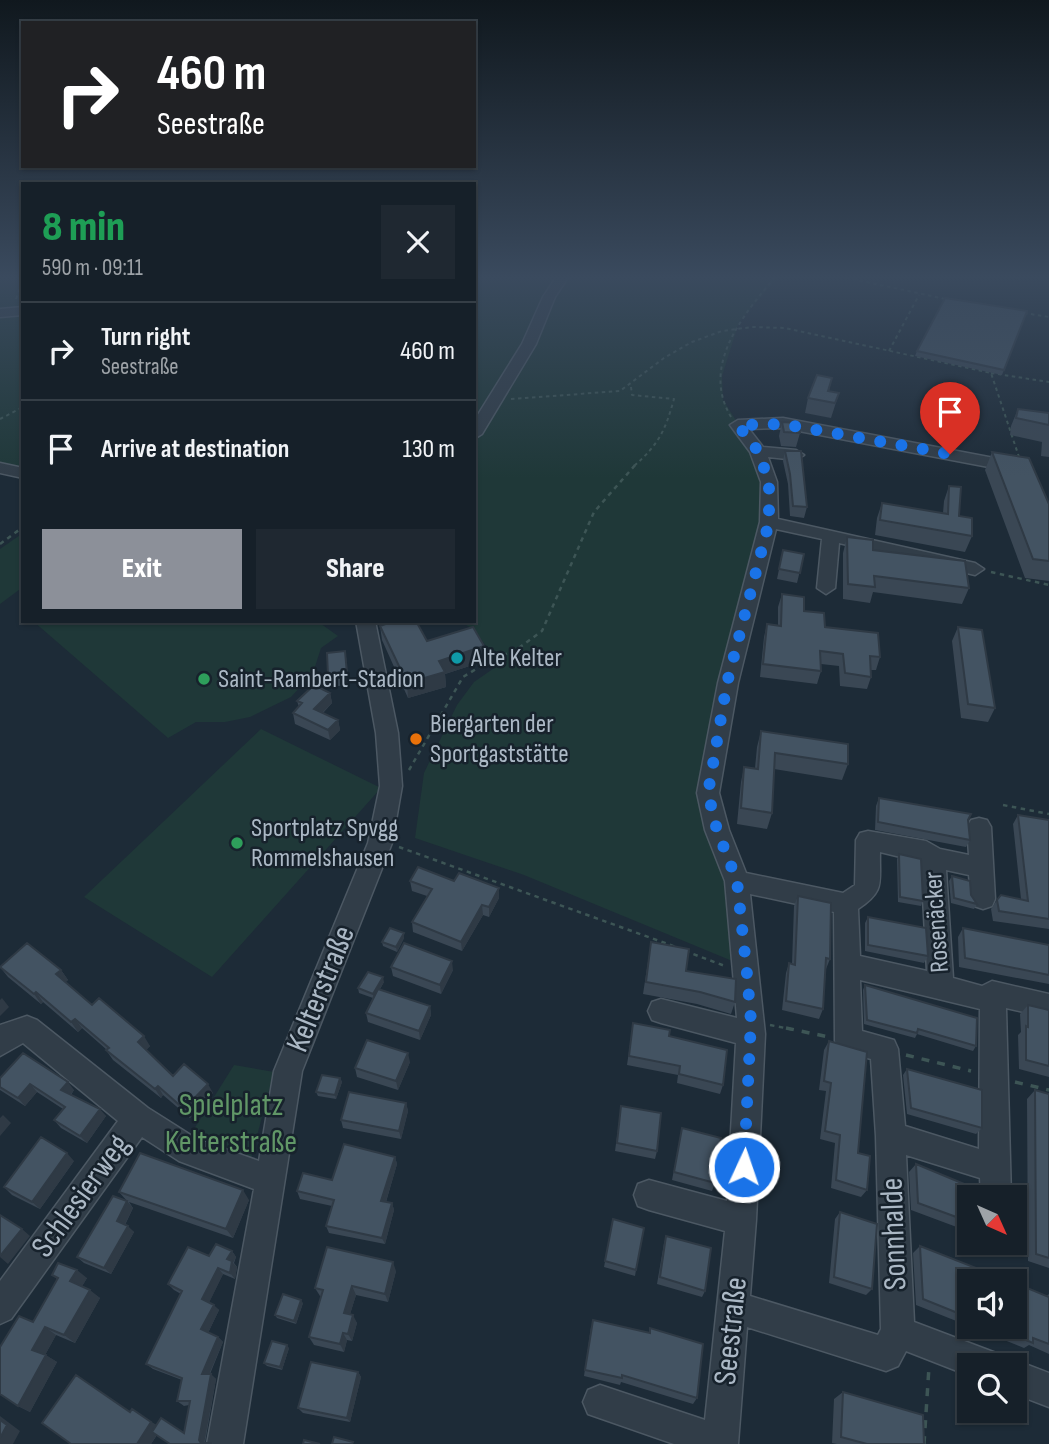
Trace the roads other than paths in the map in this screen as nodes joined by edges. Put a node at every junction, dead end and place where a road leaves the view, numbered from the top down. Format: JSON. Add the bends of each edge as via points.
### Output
{"nodes":[{"id":1,"x":529,"y":343,"type":"edge"},
{"id":2,"x":476,"y":431,"type":"edge"},
{"id":3,"x":758,"y":451,"type":"junction"},
{"id":4,"x":796,"y":455,"type":"edge"},
{"id":5,"x":0,"y":468,"type":"edge"},
{"id":6,"x":1022,"y":468,"type":"edge"},
{"id":7,"x":21,"y":473,"type":"edge"},
{"id":8,"x":769,"y":522,"type":"junction"},
{"id":9,"x":831,"y":536,"type":"junction"},
{"id":10,"x":975,"y":569,"type":"road end"},
{"id":11,"x":826,"y":588,"type":"dead end"},
{"id":12,"x":365,"y":623,"type":"edge"},
{"id":13,"x":979,"y":827,"type":"dead end"},
{"id":14,"x":933,"y":858,"type":"junction"},
{"id":15,"x":981,"y":866,"type":"junction"},
{"id":16,"x":737,"y":881,"type":"junction"},
{"id":17,"x":983,"y":899,"type":"dead end"},
{"id":18,"x":846,"y":904,"type":"junction"},
{"id":19,"x":847,"y":965,"type":"junction"},
{"id":20,"x":941,"y":986,"type":"junction"},
{"id":21,"x":993,"y":1001,"type":"junction"},
{"id":22,"x":1049,"y":1006,"type":"edge"},
{"id":23,"x":661,"y":1010,"type":"dead end"},
{"id":24,"x":751,"y":1028,"type":"junction"},
{"id":25,"x":0,"y":1043,"type":"edge"},
{"id":26,"x":138,"y":1118,"type":"junction"},
{"id":27,"x":891,"y":1136,"type":"junction"},
{"id":28,"x":269,"y":1179,"type":"junction"},
{"id":29,"x":995,"y":1183,"type":"edge"},
{"id":30,"x":649,"y":1195,"type":"dead end"},
{"id":31,"x":741,"y":1220,"type":"junction"},
{"id":32,"x":734,"y":1307,"type":"junction"},
{"id":33,"x":0,"y":1308,"type":"edge"},
{"id":34,"x":898,"y":1332,"type":"junction"},
{"id":35,"x":957,"y":1355,"type":"edge"},
{"id":36,"x":1027,"y":1382,"type":"edge"},
{"id":37,"x":1049,"y":1390,"type":"edge"},
{"id":38,"x":600,"y":1402,"type":"dead end"},
{"id":39,"x":720,"y":1443,"type":"edge"},
{"id":40,"x":225,"y":1444,"type":"edge"}],
"edges":[{"from":1,"to":2,"type":"street"},
{"from":3,"to":4,"type":"street"},
{"from":3,"to":6,"type":"street","name":"Seestraße","via":[[738,425],[783,424]]},
{"from":3,"to":8,"type":"street","name":"Seestraße","via":[[769,482]]},
{"from":5,"to":7,"type":"street"},
{"from":8,"to":9,"type":"street"},
{"from":8,"to":16,"type":"street","name":"Seestraße","via":[[727,683],[708,793]]},
{"from":9,"to":10,"type":"street"},
{"from":9,"to":11,"type":"street"},
{"from":12,"to":28,"type":"street","name":"Kelterstraße","via":[[387,733],[391,786],[380,842],[288,1071]]},
{"from":13,"to":15,"type":"street","name":"Rosenäcker"},
{"from":14,"to":15,"type":"street","name":"Rosenäcker"},
{"from":14,"to":18,"type":"street","name":"Rosenäcker","via":[[926,851],[868,840],[867,890]]},
{"from":14,"to":20,"type":"street","name":"Rosenäcker"},
{"from":15,"to":17,"type":"street","name":"Rosenäcker"},
{"from":16,"to":18,"type":"street"},
{"from":16,"to":24,"type":"street","name":"Seestraße"},
{"from":18,"to":19,"type":"street"},
{"from":19,"to":20,"type":"street","name":"Rosenäcker"},
{"from":19,"to":27,"type":"street","name":"Sonnhalde","via":[[849,1041],[884,1049]]},
{"from":20,"to":21,"type":"street","name":"Rosenäcker"},
{"from":21,"to":22,"type":"street","name":"Rosenäcker","via":[[992,993]]},
{"from":21,"to":29,"type":"street","name":"Sonnhalde"},
{"from":23,"to":24,"type":"street"},
{"from":24,"to":31,"type":"street","name":"Seestraße"},
{"from":25,"to":26,"type":"street","via":[[9,1034],[27,1030]]},
{"from":26,"to":28,"type":"street","via":[[189,1151]]},
{"from":26,"to":33,"type":"street","name":"Schlesierweg"},
{"from":27,"to":29,"type":"street","name":"Sonnhalde"},
{"from":27,"to":34,"type":"street","name":"Sonnhalde"},
{"from":28,"to":40,"type":"street","name":"Kelterstraße"},
{"from":30,"to":31,"type":"street"},
{"from":31,"to":32,"type":"street","name":"Seestraße"},
{"from":32,"to":34,"type":"street","via":[[886,1354]]},
{"from":32,"to":39,"type":"street","name":"Seestraße"},
{"from":34,"to":35,"type":"street"},
{"from":36,"to":37,"type":"street"},
{"from":38,"to":39,"type":"street","name":"Seestraße"}]}
